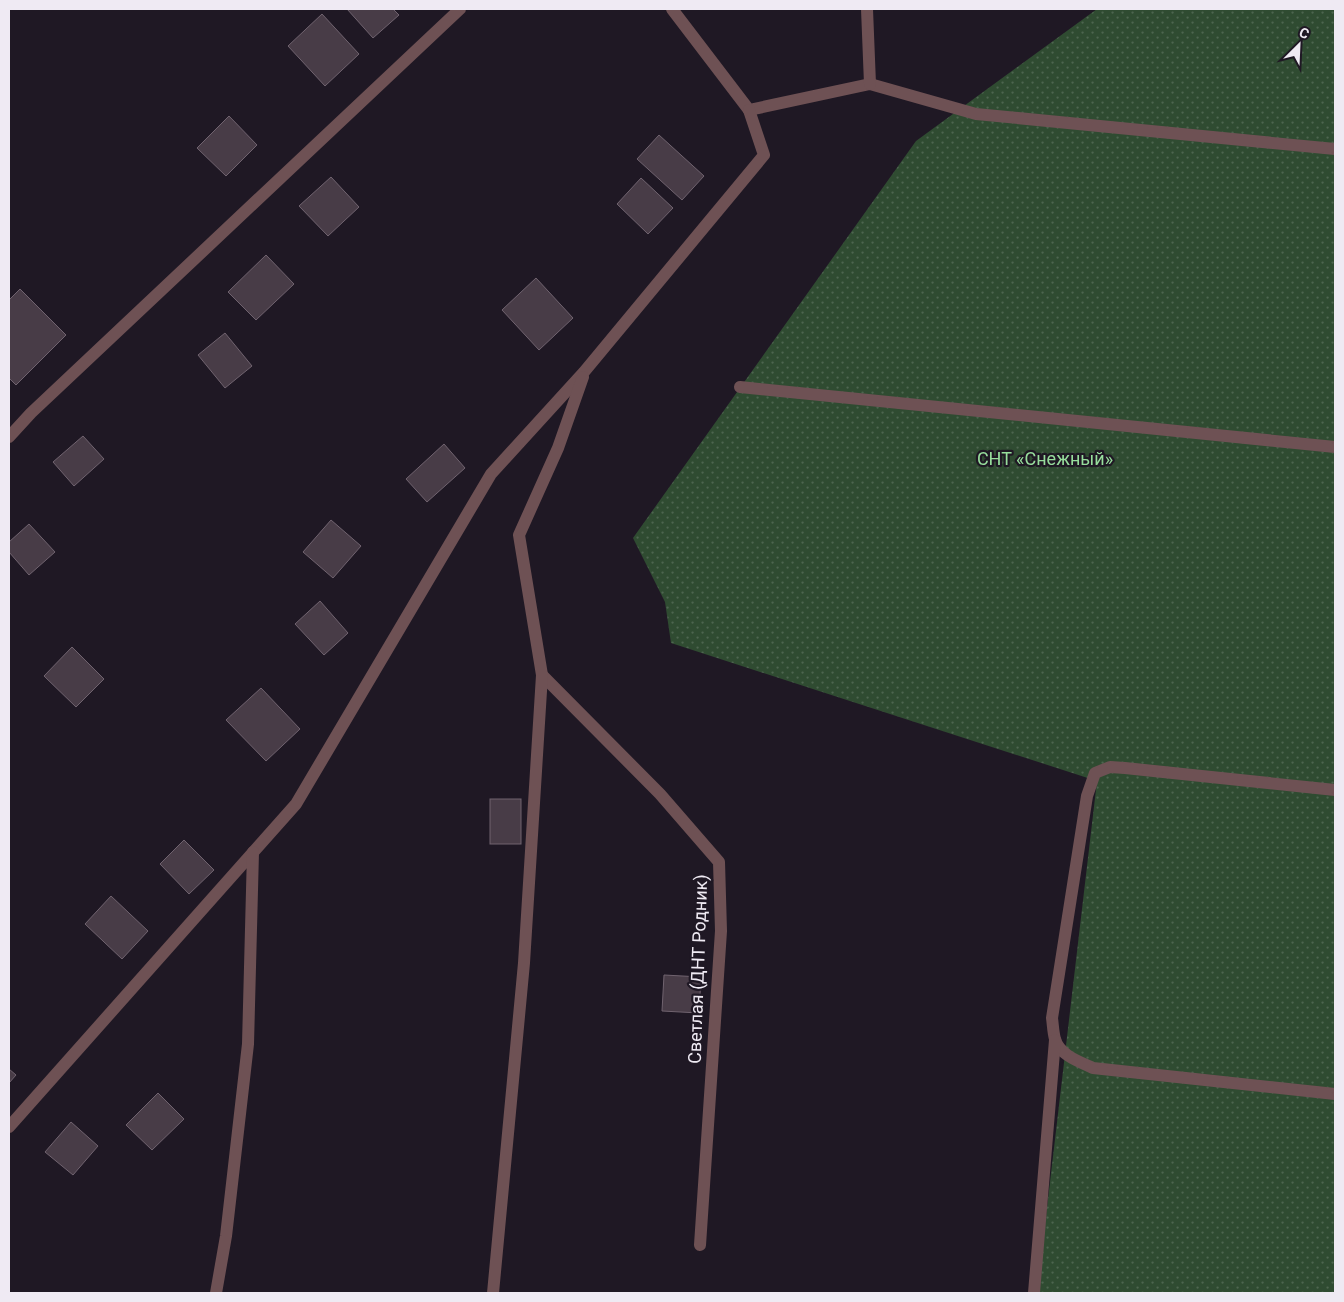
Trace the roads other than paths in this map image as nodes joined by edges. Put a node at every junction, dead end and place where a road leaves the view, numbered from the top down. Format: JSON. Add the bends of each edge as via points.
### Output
{"nodes":[{"id":1,"x":460,"y":9,"type":"edge"},
{"id":2,"x":672,"y":9,"type":"edge"},
{"id":3,"x":867,"y":9,"type":"edge"},
{"id":4,"x":870,"y":84,"type":"junction"},
{"id":5,"x":749,"y":110,"type":"junction"},
{"id":6,"x":1335,"y":149,"type":"edge"},
{"id":7,"x":584,"y":372,"type":"junction"},
{"id":8,"x":740,"y":387,"type":"dead end"},
{"id":9,"x":9,"y":437,"type":"edge"},
{"id":10,"x":1335,"y":448,"type":"edge"},
{"id":11,"x":542,"y":675,"type":"junction"},
{"id":12,"x":1335,"y":790,"type":"edge"},
{"id":13,"x":253,"y":852,"type":"junction"},
{"id":14,"x":1055,"y":1040,"type":"junction"},
{"id":15,"x":1335,"y":1094,"type":"edge"},
{"id":16,"x":9,"y":1127,"type":"edge"},
{"id":17,"x":700,"y":1245,"type":"dead end"},
{"id":18,"x":216,"y":1293,"type":"edge"},
{"id":19,"x":493,"y":1293,"type":"edge"},
{"id":20,"x":1034,"y":1293,"type":"edge"}],
"edges":[{"from":1,"to":9,"type":"street"},
{"from":2,"to":5,"type":"street"},
{"from":3,"to":4,"type":"street"},
{"from":4,"to":5,"type":"street"},
{"from":4,"to":6,"type":"street","via":[[976,114]]},
{"from":5,"to":7,"type":"street","via":[[764,156]]},
{"from":7,"to":11,"type":"street","via":[[558,448],[519,536]]},
{"from":7,"to":13,"type":"street","via":[[491,474],[296,804]]},
{"from":8,"to":10,"type":"street"},
{"from":11,"to":17,"type":"street","name":"Светлая (ДНТ Родник)","via":[[660,794],[719,862],[721,931]]},
{"from":11,"to":19,"type":"street","via":[[524,963]]},
{"from":12,"to":14,"type":"street","via":[[1125,768],[1110,767],[1095,773],[1087,796],[1052,1018]]},
{"from":13,"to":16,"type":"street"},
{"from":13,"to":18,"type":"street","via":[[248,1044],[226,1236]]},
{"from":14,"to":15,"type":"street","via":[[1060,1049],[1073,1059],[1093,1068]]},
{"from":14,"to":20,"type":"street"}]}
